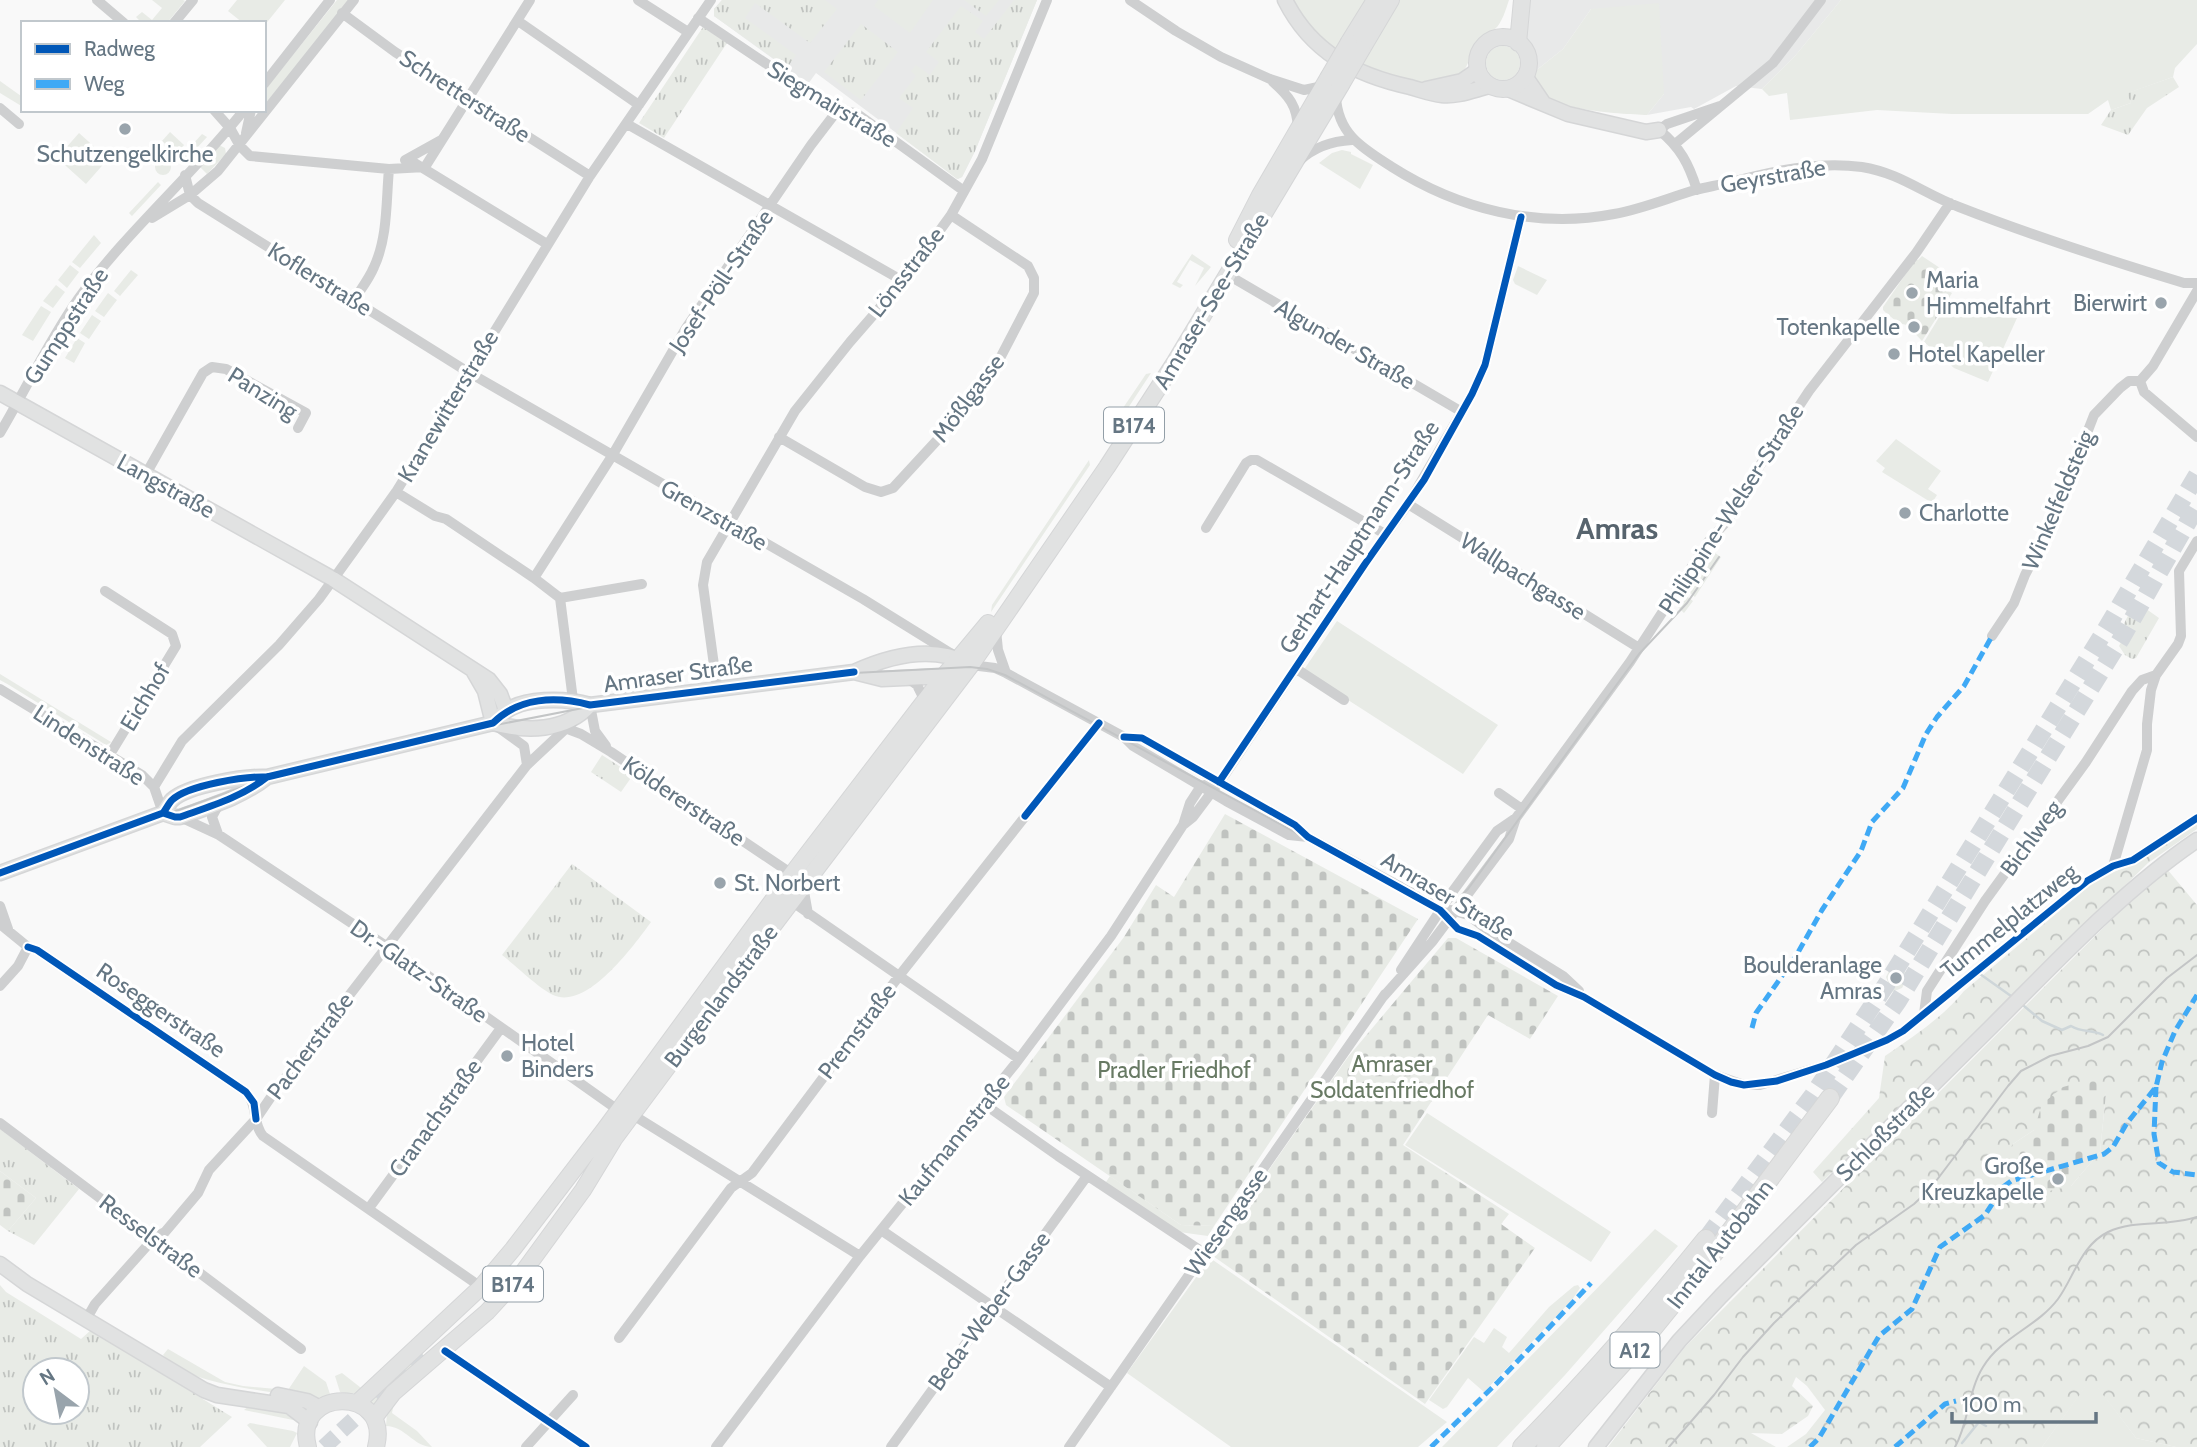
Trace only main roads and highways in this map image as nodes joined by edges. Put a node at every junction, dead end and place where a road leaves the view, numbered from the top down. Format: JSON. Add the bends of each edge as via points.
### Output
{"nodes":[{"id":1,"x":1375,"y":0,"type":"edge"},
{"id":2,"x":1391,"y":0,"type":"edge"},
{"id":3,"x":1520,"y":0,"type":"edge"},
{"id":4,"x":1499,"y":38,"type":"junction"},
{"id":5,"x":1518,"y":43,"type":"junction"},
{"id":6,"x":1355,"y":45,"type":"junction"},
{"id":7,"x":1332,"y":85,"type":"junction"},
{"id":8,"x":964,"y":666,"type":"junction"},
{"id":9,"x":797,"y":880,"type":"junction"},
{"id":10,"x":1830,"y":1098,"type":"tunnel mouth"},
{"id":11,"x":626,"y":1112,"type":"junction"},
{"id":12,"x":605,"y":1129,"type":"junction"},
{"id":13,"x":600,"y":1161,"type":"junction"},
{"id":14,"x":563,"y":1199,"type":"junction"},
{"id":15,"x":1706,"y":1239,"type":"tunnel mouth"},
{"id":16,"x":424,"y":1355,"type":"tunnel mouth"},
{"id":17,"x":357,"y":1403,"type":"junction"},
{"id":18,"x":374,"y":1418,"type":"junction"},
{"id":19,"x":305,"y":1445,"type":"edge"},
{"id":20,"x":380,"y":1446,"type":"edge"},
{"id":21,"x":1522,"y":1447,"type":"edge"},
{"id":22,"x":1546,"y":1447,"type":"edge"}],
"edges":[{"from":1,"to":6,"type":"main road","name":"Amraser-See-Straße","number":"B174"},
{"from":2,"to":6,"type":"main road","name":"Amraser-See-Straße","number":"B174"},
{"from":3,"to":4,"type":"main road"},
{"from":3,"to":5,"type":"main road"},
{"from":4,"to":5,"type":"main road"},
{"from":4,"to":5,"type":"main road","via":[[1484,46],[1477,62],[1490,86],[1508,89],[1525,76],[1528,58]]},
{"from":6,"to":7,"type":"main road","name":"Amraser-See-Straße","number":"B174","bridge":true},
{"from":7,"to":8,"type":"main road","name":"Amraser-See-Straße","number":"B174","via":[[1298,130],[1222,270],[1160,369]]},
{"from":7,"to":8,"type":"main road","name":"Amraser-See-Straße","number":"B174","via":[[1291,169],[1175,362],[996,629]]},
{"from":8,"to":9,"type":"main road","name":"Burgenlandstraße","number":"B174"},
{"from":8,"to":9,"type":"main road","name":"Burgenlandstraße","number":"B174","via":[[943,677]]},
{"from":9,"to":11,"type":"main road","name":"Burgenlandstraße","number":"B174","via":[[634,1090]]},
{"from":9,"to":11,"type":"main road","name":"Burgenlandstraße","number":"B174","via":[[791,901]]},
{"from":10,"to":22,"type":"highway","name":"Inntal Autobahn","number":"A12","via":[[1640,1344]]},
{"from":11,"to":12,"type":"main road","name":"Burgenlandstraße","number":"B174"},
{"from":11,"to":13,"type":"main road","name":"Burgenlandstraße","number":"B174"},
{"from":12,"to":14,"type":"main road","number":"B174"},
{"from":12,"to":17,"type":"main road","number":"B174","via":[[481,1287]]},
{"from":13,"to":14,"type":"main road","number":"B174"},
{"from":13,"to":18,"type":"main road","number":"B174","via":[[521,1275],[487,1312],[393,1393]]},
{"from":14,"to":16,"type":"main road","number":"B174","via":[[501,1280]]},
{"from":15,"to":21,"type":"highway","name":"Inntal Autobahn","number":"A12"},
{"from":17,"to":18,"type":"main road"},
{"from":17,"to":19,"type":"main road","via":[[335,1401],[315,1415]]},
{"from":18,"to":20,"type":"main road"}]}
